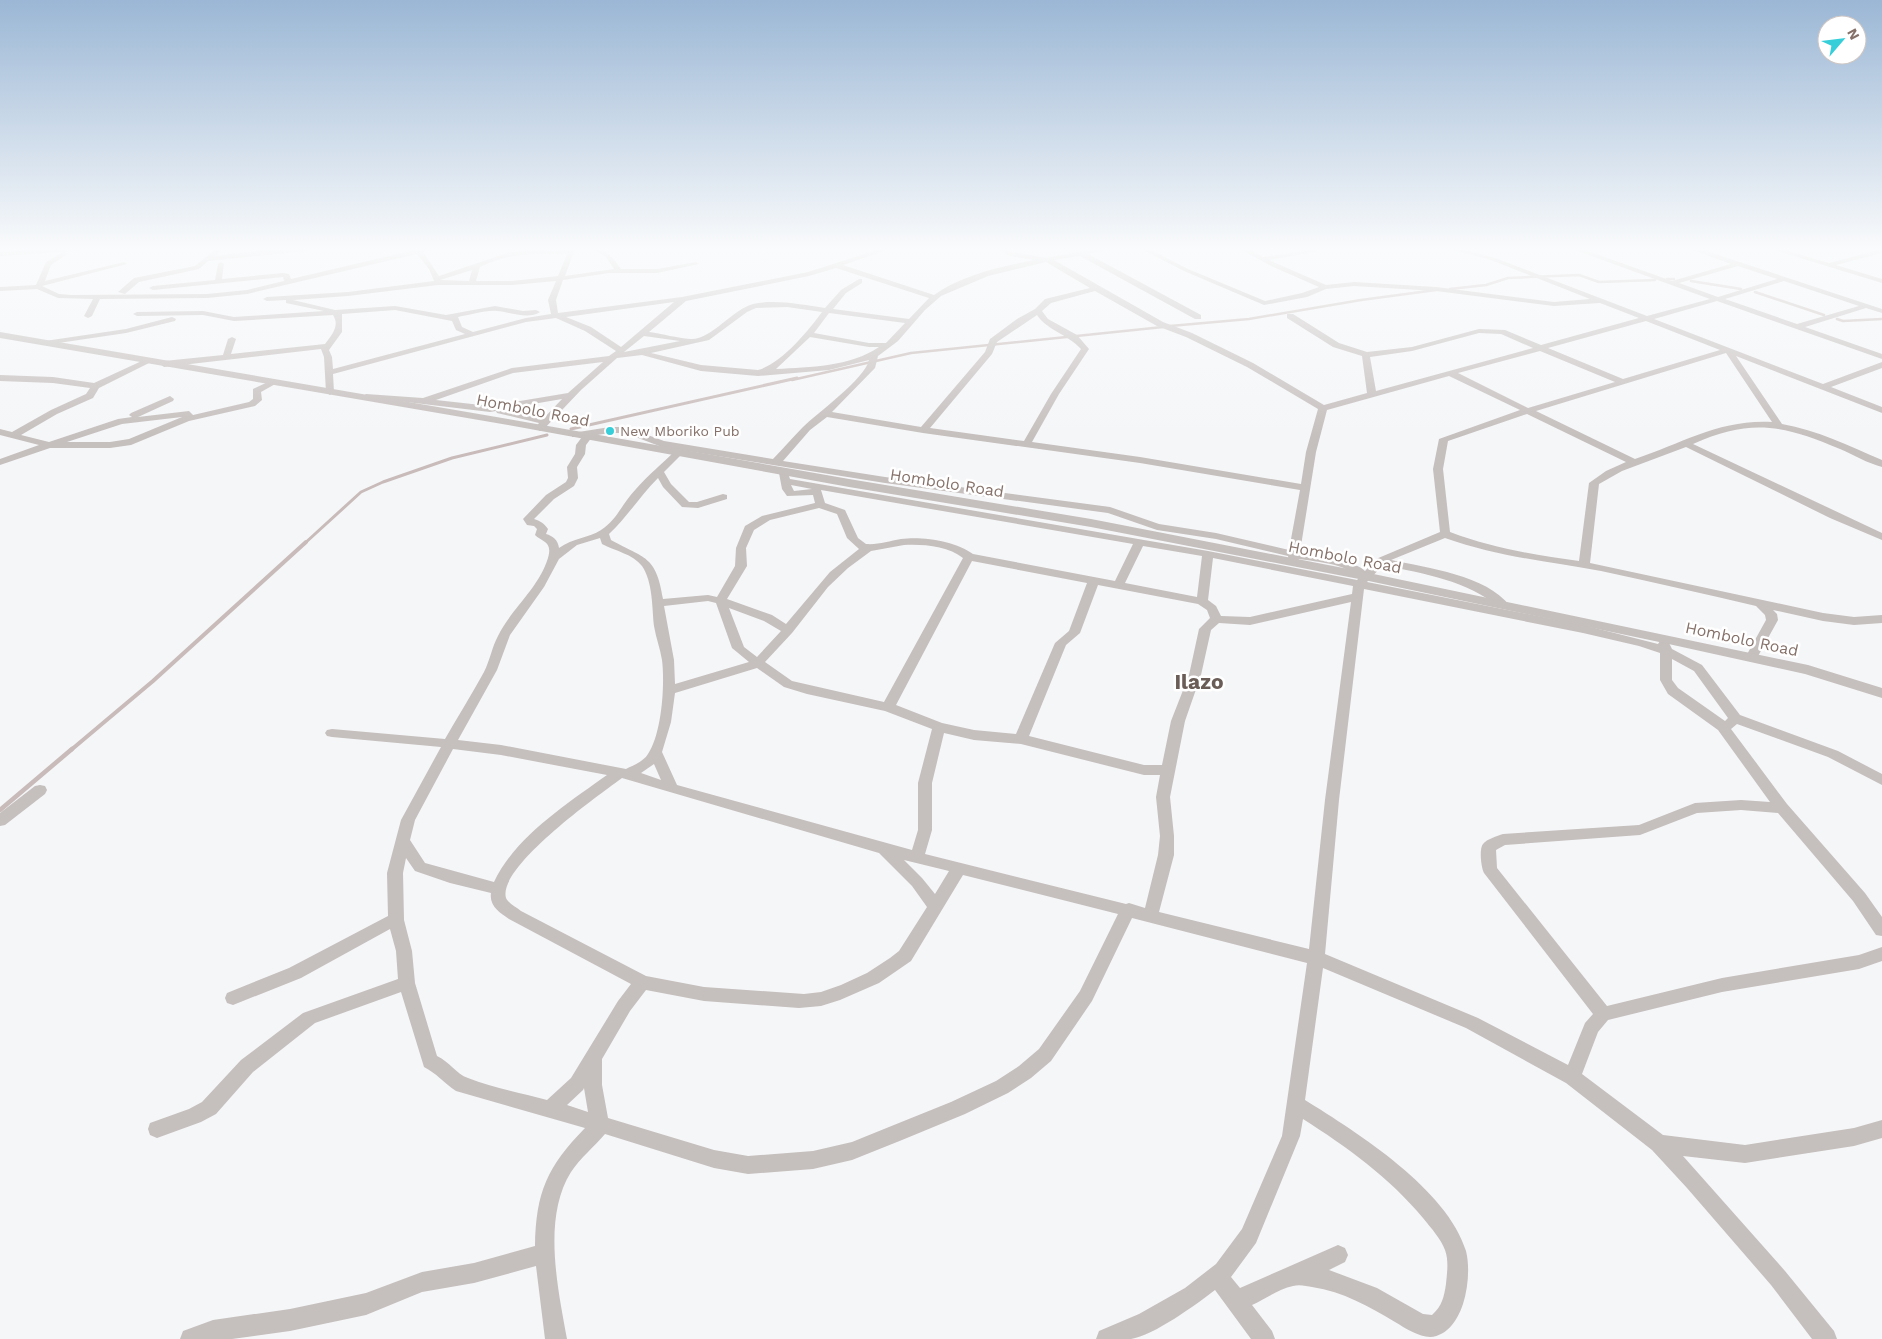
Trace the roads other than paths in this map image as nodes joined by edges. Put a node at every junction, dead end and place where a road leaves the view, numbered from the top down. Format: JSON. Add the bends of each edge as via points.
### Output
{"nodes":[{"id":1,"x":91,"y":311,"type":"edge"},
{"id":2,"x":140,"y":311,"type":"edge"},
{"id":3,"x":197,"y":311,"type":"edge"},
{"id":4,"x":346,"y":311,"type":"edge"},
{"id":5,"x":419,"y":311,"type":"edge"},
{"id":6,"x":476,"y":311,"type":"edge"},
{"id":7,"x":515,"y":311,"type":"edge"},
{"id":8,"x":576,"y":311,"type":"edge"},
{"id":9,"x":667,"y":311,"type":"edge"},
{"id":10,"x":742,"y":311,"type":"edge"},
{"id":11,"x":828,"y":311,"type":"edge"},
{"id":12,"x":832,"y":311,"type":"edge"},
{"id":13,"x":920,"y":311,"type":"edge"},
{"id":14,"x":1137,"y":311,"type":"edge"},
{"id":15,"x":1188,"y":311,"type":"edge"},
{"id":16,"x":1628,"y":311,"type":"edge"},
{"id":17,"x":1670,"y":311,"type":"edge"},
{"id":18,"x":1753,"y":311,"type":"edge"},
{"id":19,"x":1848,"y":311,"type":"edge"},
{"id":20,"x":337,"y":312,"type":"junction"},
{"id":21,"x":1038,"y":312,"type":"joint"},
{"id":22,"x":193,"y":313,"type":"junction"},
{"id":23,"x":137,"y":314,"type":"junction"},
{"id":24,"x":554,"y":314,"type":"junction"},
{"id":25,"x":88,"y":316,"type":"dead end"},
{"id":26,"x":1290,"y":316,"type":"dead end"},
{"id":27,"x":444,"y":317,"type":"junction"},
{"id":28,"x":1198,"y":317,"type":"dead end"},
{"id":29,"x":1645,"y":318,"type":"junction"},
{"id":30,"x":910,"y":321,"type":"junction"},
{"id":31,"x":1020,"y":321,"type":"junction"},
{"id":32,"x":1045,"y":321,"type":"junction"},
{"id":33,"x":1797,"y":327,"type":"junction"},
{"id":34,"x":126,"y":332,"type":"junction"},
{"id":35,"x":642,"y":333,"type":"junction"},
{"id":36,"x":472,"y":334,"type":"junction"},
{"id":37,"x":808,"y":334,"type":"junction"},
{"id":38,"x":0,"y":335,"type":"edge"},
{"id":39,"x":232,"y":339,"type":"dead end"},
{"id":40,"x":690,"y":341,"type":"junction"},
{"id":41,"x":44,"y":343,"type":"junction"},
{"id":42,"x":888,"y":345,"type":"junction"},
{"id":43,"x":328,"y":346,"type":"junction"},
{"id":44,"x":1544,"y":348,"type":"junction"},
{"id":45,"x":621,"y":350,"type":"junction"},
{"id":46,"x":1728,"y":350,"type":"junction"},
{"id":47,"x":640,"y":353,"type":"junction"},
{"id":48,"x":1366,"y":355,"type":"junction"},
{"id":49,"x":612,"y":357,"type":"junction"},
{"id":50,"x":1882,"y":357,"type":"edge"},
{"id":51,"x":226,"y":358,"type":"junction"},
{"id":52,"x":149,"y":361,"type":"junction"},
{"id":53,"x":873,"y":361,"type":"junction"},
{"id":54,"x":164,"y":364,"type":"junction"},
{"id":55,"x":1882,"y":365,"type":"edge"},
{"id":56,"x":766,"y":372,"type":"junction"},
{"id":57,"x":328,"y":373,"type":"junction"},
{"id":58,"x":1450,"y":373,"type":"junction"},
{"id":59,"x":0,"y":378,"type":"edge"},
{"id":60,"x":1623,"y":382,"type":"junction"},
{"id":61,"x":273,"y":383,"type":"junction"},
{"id":62,"x":95,"y":386,"type":"junction"},
{"id":63,"x":1823,"y":387,"type":"junction"},
{"id":64,"x":330,"y":392,"type":"junction"},
{"id":65,"x":570,"y":395,"type":"junction"},
{"id":66,"x":1372,"y":395,"type":"junction"},
{"id":67,"x":363,"y":397,"type":"junction"},
{"id":68,"x":170,"y":399,"type":"dead end"},
{"id":69,"x":423,"y":401,"type":"junction"},
{"id":70,"x":1324,"y":408,"type":"junction"},
{"id":71,"x":490,"y":409,"type":"junction"},
{"id":72,"x":1882,"y":410,"type":"edge"},
{"id":73,"x":1527,"y":411,"type":"junction"},
{"id":74,"x":207,"y":413,"type":"junction"},
{"id":75,"x":825,"y":414,"type":"junction"},
{"id":76,"x":121,"y":421,"type":"junction"},
{"id":77,"x":1778,"y":424,"type":"junction"},
{"id":78,"x":543,"y":425,"type":"junction"},
{"id":79,"x":923,"y":430,"type":"junction"},
{"id":80,"x":0,"y":432,"type":"edge"},
{"id":81,"x":12,"y":436,"type":"junction"},
{"id":82,"x":581,"y":436,"type":"junction"},
{"id":83,"x":1686,"y":444,"type":"junction"},
{"id":84,"x":49,"y":445,"type":"junction"},
{"id":85,"x":1026,"y":445,"type":"junction"},
{"id":86,"x":678,"y":453,"type":"junction"},
{"id":87,"x":0,"y":462,"type":"edge"},
{"id":88,"x":1635,"y":463,"type":"junction"},
{"id":89,"x":1882,"y":464,"type":"edge"},
{"id":90,"x":659,"y":471,"type":"junction"},
{"id":91,"x":782,"y":471,"type":"junction"},
{"id":92,"x":1305,"y":488,"type":"junction"},
{"id":93,"x":723,"y":497,"type":"dead end"},
{"id":94,"x":820,"y":504,"type":"junction"},
{"id":95,"x":604,"y":533,"type":"junction"},
{"id":96,"x":1445,"y":534,"type":"junction"},
{"id":97,"x":1882,"y":537,"type":"edge"},
{"id":98,"x":1140,"y":542,"type":"junction"},
{"id":99,"x":1212,"y":546,"type":"junction"},
{"id":100,"x":867,"y":548,"type":"junction"},
{"id":101,"x":554,"y":557,"type":"junction"},
{"id":102,"x":969,"y":557,"type":"junction"},
{"id":103,"x":1293,"y":558,"type":"junction"},
{"id":104,"x":1380,"y":561,"type":"junction"},
{"id":105,"x":1584,"y":566,"type":"junction"},
{"id":106,"x":1093,"y":582,"type":"junction"},
{"id":107,"x":1118,"y":586,"type":"junction"},
{"id":108,"x":1360,"y":586,"type":"junction"},
{"id":109,"x":721,"y":601,"type":"junction"},
{"id":110,"x":1202,"y":601,"type":"junction"},
{"id":111,"x":658,"y":603,"type":"junction"},
{"id":112,"x":1762,"y":604,"type":"junction"},
{"id":113,"x":1504,"y":606,"type":"junction"},
{"id":114,"x":1796,"y":611,"type":"junction"},
{"id":115,"x":1216,"y":619,"type":"junction"},
{"id":116,"x":1772,"y":620,"type":"junction"},
{"id":117,"x":1880,"y":623,"type":"edge"},
{"id":118,"x":788,"y":630,"type":"junction"},
{"id":119,"x":1665,"y":645,"type":"junction"},
{"id":120,"x":1751,"y":658,"type":"junction"},
{"id":121,"x":757,"y":664,"type":"junction"},
{"id":122,"x":668,"y":690,"type":"junction"},
{"id":123,"x":1882,"y":692,"type":"edge"},
{"id":124,"x":888,"y":707,"type":"junction"},
{"id":125,"x":1735,"y":718,"type":"junction"},
{"id":126,"x":1723,"y":727,"type":"junction"},
{"id":127,"x":939,"y":728,"type":"junction"},
{"id":128,"x":332,"y":734,"type":"dead end"},
{"id":129,"x":1021,"y":739,"type":"junction"},
{"id":130,"x":451,"y":745,"type":"junction"},
{"id":131,"x":656,"y":753,"type":"junction"},
{"id":132,"x":1168,"y":770,"type":"junction"},
{"id":133,"x":624,"y":774,"type":"junction"},
{"id":134,"x":1882,"y":780,"type":"edge"},
{"id":135,"x":672,"y":788,"type":"junction"},
{"id":136,"x":40,"y":790,"type":"dead end"},
{"id":137,"x":1782,"y":808,"type":"junction"},
{"id":138,"x":0,"y":821,"type":"edge"},
{"id":139,"x":402,"y":840,"type":"junction"},
{"id":140,"x":884,"y":849,"type":"junction"},
{"id":141,"x":917,"y":857,"type":"junction"},
{"id":142,"x":960,"y":867,"type":"junction"},
{"id":143,"x":499,"y":889,"type":"junction"},
{"id":144,"x":936,"y":907,"type":"junction"},
{"id":145,"x":1129,"y":909,"type":"junction"},
{"id":146,"x":1151,"y":914,"type":"junction"},
{"id":147,"x":396,"y":920,"type":"junction"},
{"id":148,"x":1882,"y":930,"type":"edge"},
{"id":149,"x":1882,"y":954,"type":"edge"},
{"id":150,"x":1316,"y":958,"type":"junction"},
{"id":151,"x":642,"y":982,"type":"junction"},
{"id":152,"x":407,"y":983,"type":"junction"},
{"id":153,"x":233,"y":998,"type":"dead end"},
{"id":154,"x":1604,"y":1014,"type":"junction"},
{"id":155,"x":593,"y":1058,"type":"junction"},
{"id":156,"x":1572,"y":1077,"type":"junction"},
{"id":157,"x":1296,"y":1104,"type":"junction"},
{"id":158,"x":550,"y":1109,"type":"junction"},
{"id":159,"x":600,"y":1126,"type":"junction"},
{"id":160,"x":158,"y":1129,"type":"dead end"},
{"id":161,"x":1882,"y":1129,"type":"edge"},
{"id":162,"x":1659,"y":1144,"type":"junction"},
{"id":163,"x":544,"y":1254,"type":"junction"},
{"id":164,"x":1338,"y":1255,"type":"dead end"},
{"id":165,"x":1218,"y":1275,"type":"junction"},
{"id":166,"x":1294,"y":1275,"type":"junction"},
{"id":167,"x":1236,"y":1301,"type":"junction"},
{"id":168,"x":191,"y":1339,"type":"edge"},
{"id":169,"x":556,"y":1339,"type":"edge"},
{"id":170,"x":1107,"y":1339,"type":"edge"},
{"id":171,"x":1264,"y":1339,"type":"edge"},
{"id":172,"x":1826,"y":1339,"type":"edge"}],
"edges":[{"from":1,"to":25,"type":"street"},
{"from":2,"to":23,"type":"street"},
{"from":3,"to":22,"type":"street"},
{"from":4,"to":20,"type":"street"},
{"from":5,"to":27,"type":"street"},
{"from":6,"to":27,"type":"street"},
{"from":7,"to":24,"type":"street"},
{"from":8,"to":24,"type":"street"},
{"from":9,"to":35,"type":"street"},
{"from":10,"to":40,"type":"street","via":[[706,338]]},
{"from":11,"to":37,"type":"street"},
{"from":12,"to":30,"type":"street"},
{"from":13,"to":30,"type":"street"},
{"from":14,"to":70,"type":"street","via":[[1250,366]]},
{"from":15,"to":28,"type":"street"},
{"from":16,"to":29,"type":"street"},
{"from":17,"to":29,"type":"street"},
{"from":18,"to":33,"type":"street"},
{"from":19,"to":33,"type":"street"},
{"from":20,"to":22,"type":"street","via":[[234,319]]},
{"from":20,"to":43,"type":"street","via":[[337,337]]},
{"from":21,"to":31,"type":"street"},
{"from":21,"to":32,"type":"street"},
{"from":22,"to":23,"type":"street"},
{"from":22,"to":34,"type":"street"},
{"from":23,"to":34,"type":"street"},
{"from":24,"to":36,"type":"street"},
{"from":24,"to":45,"type":"street","via":[[588,329]]},
{"from":26,"to":48,"type":"street","via":[[1336,345]]},
{"from":27,"to":36,"type":"street","via":[[455,319],[459,328]]},
{"from":29,"to":44,"type":"street"},
{"from":29,"to":46,"type":"street"},
{"from":30,"to":42,"type":"street"},
{"from":31,"to":32,"type":"street"},
{"from":31,"to":79,"type":"street","via":[[994,341],[990,352]]},
{"from":32,"to":85,"type":"street","via":[[1074,337],[1085,348]]},
{"from":33,"to":50,"type":"street"},
{"from":34,"to":41,"type":"street"},
{"from":35,"to":40,"type":"street"},
{"from":35,"to":45,"type":"street"},
{"from":36,"to":57,"type":"street"},
{"from":37,"to":42,"type":"street","via":[[869,345]]},
{"from":37,"to":56,"type":"street"},
{"from":38,"to":41,"type":"street","name":"Hombolo Road"},
{"from":39,"to":51,"type":"street"},
{"from":40,"to":47,"type":"street"},
{"from":41,"to":52,"type":"street","name":"Hombolo Road"},
{"from":42,"to":53,"type":"street"},
{"from":43,"to":51,"type":"street"},
{"from":43,"to":57,"type":"street","via":[[325,350]]},
{"from":44,"to":48,"type":"street","via":[[1502,332],[1483,330],[1406,350]]},
{"from":44,"to":58,"type":"street"},
{"from":44,"to":60,"type":"street"},
{"from":45,"to":49,"type":"street"},
{"from":46,"to":60,"type":"street"},
{"from":46,"to":63,"type":"street"},
{"from":46,"to":77,"type":"street"},
{"from":47,"to":49,"type":"street"},
{"from":47,"to":56,"type":"street","via":[[701,368]]},
{"from":48,"to":66,"type":"street"},
{"from":49,"to":65,"type":"street"},
{"from":49,"to":69,"type":"street","via":[[512,371]]},
{"from":51,"to":54,"type":"street"},
{"from":52,"to":54,"type":"street","name":"Hombolo Road"},
{"from":52,"to":62,"type":"street"},
{"from":53,"to":56,"type":"street","via":[[830,368]]},
{"from":53,"to":75,"type":"street"},
{"from":54,"to":61,"type":"street","name":"Hombolo Road"},
{"from":55,"to":63,"type":"street"},
{"from":57,"to":64,"type":"street"},
{"from":58,"to":66,"type":"street"},
{"from":58,"to":73,"type":"street"},
{"from":59,"to":62,"type":"street","via":[[54,380]]},
{"from":60,"to":73,"type":"street"},
{"from":61,"to":64,"type":"street","name":"Hombolo Road"},
{"from":61,"to":74,"type":"street","via":[[256,391],[257,402]]},
{"from":62,"to":81,"type":"street","via":[[90,396]]},
{"from":63,"to":72,"type":"street"},
{"from":64,"to":67,"type":"street","name":"Hombolo Road"},
{"from":65,"to":71,"type":"street"},
{"from":65,"to":78,"type":"street"},
{"from":66,"to":70,"type":"street"},
{"from":67,"to":69,"type":"street"},
{"from":67,"to":78,"type":"street","name":"Hombolo Road"},
{"from":68,"to":76,"type":"street"},
{"from":69,"to":71,"type":"street"},
{"from":70,"to":92,"type":"street","via":[[1319,418]]},
{"from":71,"to":78,"type":"street"},
{"from":73,"to":88,"type":"street"},
{"from":73,"to":96,"type":"street","via":[[1444,439],[1438,468]]},
{"from":74,"to":76,"type":"street"},
{"from":74,"to":84,"type":"street","via":[[131,442]]},
{"from":75,"to":79,"type":"street"},
{"from":75,"to":91,"type":"street","via":[[807,428]]},
{"from":76,"to":84,"type":"street"},
{"from":77,"to":83,"type":"street","via":[[1732,426]]},
{"from":77,"to":89,"type":"street"},
{"from":78,"to":82,"type":"street","name":"Hombolo Road"},
{"from":79,"to":85,"type":"street"},
{"from":80,"to":81,"type":"street"},
{"from":81,"to":84,"type":"street"},
{"from":82,"to":86,"type":"street","name":"Hombolo Road"},
{"from":82,"to":91,"type":"street","via":[[626,430],[662,444]]},
{"from":82,"to":101,"type":"street","via":[[580,454],[572,467],[570,484],[550,497],[528,519],[543,529],[540,535],[549,538],[553,544]]},
{"from":83,"to":88,"type":"street"},
{"from":83,"to":97,"type":"street"},
{"from":84,"to":87,"type":"street"},
{"from":85,"to":92,"type":"street","via":[[1140,460]]},
{"from":86,"to":90,"type":"street"},
{"from":86,"to":91,"type":"street","name":"Hombolo Road"},
{"from":88,"to":105,"type":"street","via":[[1594,483]]},
{"from":90,"to":93,"type":"street","via":[[667,485],[686,504],[698,505]]},
{"from":90,"to":95,"type":"street"},
{"from":91,"to":94,"type":"street","via":[[791,494],[817,491]]},
{"from":91,"to":98,"type":"street"},
{"from":91,"to":99,"type":"street","name":"Hombolo Road"},
{"from":92,"to":103,"type":"street"},
{"from":94,"to":100,"type":"street","via":[[841,512],[853,539]]},
{"from":94,"to":109,"type":"street","via":[[766,518],[748,528],[741,548],[741,566]]},
{"from":95,"to":101,"type":"street","via":[[573,543]]},
{"from":95,"to":111,"type":"street","via":[[606,542],[643,561],[649,569]]},
{"from":96,"to":104,"type":"street"},
{"from":96,"to":105,"type":"street","via":[[1516,555]]},
{"from":98,"to":99,"type":"street"},
{"from":98,"to":107,"type":"street"},
{"from":99,"to":103,"type":"street","name":"Hombolo Road"},
{"from":99,"to":108,"type":"street"},
{"from":99,"to":110,"type":"street"},
{"from":100,"to":102,"type":"street","via":[[915,542],[960,551]]},
{"from":100,"to":118,"type":"street","via":[[851,558],[820,588]]},
{"from":101,"to":130,"type":"street","via":[[533,595],[504,635],[491,670]]},
{"from":102,"to":106,"type":"street"},
{"from":102,"to":124,"type":"street"},
{"from":103,"to":108,"type":"street","name":"Hombolo Road"},
{"from":104,"to":108,"type":"street"},
{"from":104,"to":113,"type":"street","via":[[1465,582],[1487,591]]},
{"from":105,"to":112,"type":"street"},
{"from":106,"to":107,"type":"street"},
{"from":106,"to":129,"type":"street","via":[[1074,633],[1061,643]]},
{"from":107,"to":110,"type":"street"},
{"from":108,"to":113,"type":"street","name":"Hombolo Road"},
{"from":108,"to":115,"type":"street","via":[[1250,621]]},
{"from":108,"to":119,"type":"street"},
{"from":108,"to":150,"type":"street"},
{"from":109,"to":111,"type":"street","via":[[708,598]]},
{"from":109,"to":118,"type":"street","via":[[768,618]]},
{"from":109,"to":121,"type":"street","via":[[738,648]]},
{"from":110,"to":115,"type":"street","via":[[1212,608]]},
{"from":111,"to":122,"type":"street","via":[[668,662]]},
{"from":112,"to":114,"type":"street"},
{"from":112,"to":116,"type":"street"},
{"from":113,"to":119,"type":"street","name":"Hombolo Road"},
{"from":114,"to":116,"type":"street"},
{"from":114,"to":117,"type":"street"},
{"from":115,"to":132,"type":"street","via":[[1206,629],[1195,675],[1178,721]]},
{"from":116,"to":120,"type":"street"},
{"from":118,"to":121,"type":"street"},
{"from":119,"to":120,"type":"street","name":"Hombolo Road"},
{"from":119,"to":125,"type":"street","via":[[1698,668]]},
{"from":119,"to":126,"type":"street","via":[[1666,680],[1673,691]]},
{"from":120,"to":123,"type":"street","name":"Hombolo Road","via":[[1808,670]]},
{"from":121,"to":122,"type":"street"},
{"from":121,"to":124,"type":"street","via":[[797,688]]},
{"from":122,"to":131,"type":"street"},
{"from":124,"to":127,"type":"street"},
{"from":125,"to":126,"type":"street"},
{"from":125,"to":134,"type":"street","via":[[1833,754]]},
{"from":126,"to":137,"type":"street"},
{"from":127,"to":129,"type":"street"},
{"from":127,"to":141,"type":"street","via":[[925,783],[925,830]]},
{"from":128,"to":130,"type":"street"},
{"from":129,"to":132,"type":"street","via":[[1144,770]]},
{"from":130,"to":133,"type":"street","via":[[501,750]]},
{"from":130,"to":139,"type":"street","via":[[422,792]]},
{"from":131,"to":133,"type":"street","via":[[648,763]]},
{"from":131,"to":135,"type":"street"},
{"from":132,"to":146,"type":"street","via":[[1163,797],[1166,854]]},
{"from":133,"to":135,"type":"street"},
{"from":133,"to":143,"type":"street","via":[[539,835],[504,876]]},
{"from":135,"to":140,"type":"street"},
{"from":136,"to":138,"type":"street"},
{"from":137,"to":148,"type":"street","via":[[1859,897]]},
{"from":137,"to":154,"type":"street","via":[[1741,805],[1695,808],[1640,830],[1503,840],[1489,847],[1489,869]]},
{"from":139,"to":143,"type":"street","via":[[420,867]]},
{"from":139,"to":147,"type":"street","via":[[395,873]]},
{"from":140,"to":141,"type":"street"},
{"from":140,"to":144,"type":"street","via":[[917,882]]},
{"from":141,"to":142,"type":"street"},
{"from":142,"to":144,"type":"street"},
{"from":142,"to":145,"type":"street"},
{"from":143,"to":151,"type":"street","via":[[499,901],[515,915]]},
{"from":144,"to":151,"type":"street","via":[[905,956],[893,967],[870,980],[809,1001],[708,994]]},
{"from":145,"to":146,"type":"street"},
{"from":145,"to":159,"type":"street","via":[[1086,996],[1045,1055],[1002,1087],[904,1130],[852,1151],[813,1160],[748,1165],[714,1159]]},
{"from":146,"to":150,"type":"street"},
{"from":147,"to":152,"type":"street","via":[[404,951]]},
{"from":147,"to":153,"type":"street","via":[[302,970]]},
{"from":149,"to":154,"type":"street","via":[[1859,962],[1722,985]]},
{"from":150,"to":156,"type":"street","via":[[1472,1023]]},
{"from":150,"to":157,"type":"street"},
{"from":151,"to":155,"type":"street"},
{"from":152,"to":158,"type":"street","via":[[430,1061],[462,1085]]},
{"from":152,"to":160,"type":"street","via":[[309,1018],[246,1066],[209,1108]]},
{"from":154,"to":156,"type":"street","via":[[1590,1028]]},
{"from":155,"to":158,"type":"street","via":[[577,1084]]},
{"from":155,"to":159,"type":"street","via":[[593,1085]]},
{"from":156,"to":162,"type":"street"},
{"from":157,"to":165,"type":"street","via":[[1291,1136],[1249,1236]]},
{"from":157,"to":166,"type":"street","via":[[1347,1136],[1409,1186],[1445,1231],[1458,1259],[1453,1303],[1448,1314],[1436,1325],[1428,1327],[1372,1295],[1341,1282]]},
{"from":158,"to":159,"type":"street"},
{"from":159,"to":163,"type":"street","via":[[564,1166],[556,1180],[550,1199]]},
{"from":161,"to":162,"type":"street","via":[[1854,1137],[1745,1154]]},
{"from":162,"to":172,"type":"street","via":[[1772,1271]]},
{"from":163,"to":168,"type":"street","via":[[474,1273],[422,1282],[366,1304],[220,1330]]},
{"from":163,"to":169,"type":"street"},
{"from":164,"to":166,"type":"street"},
{"from":165,"to":167,"type":"street"},
{"from":165,"to":170,"type":"street","via":[[1147,1322]]},
{"from":166,"to":167,"type":"street"},
{"from":167,"to":171,"type":"street"}]}
